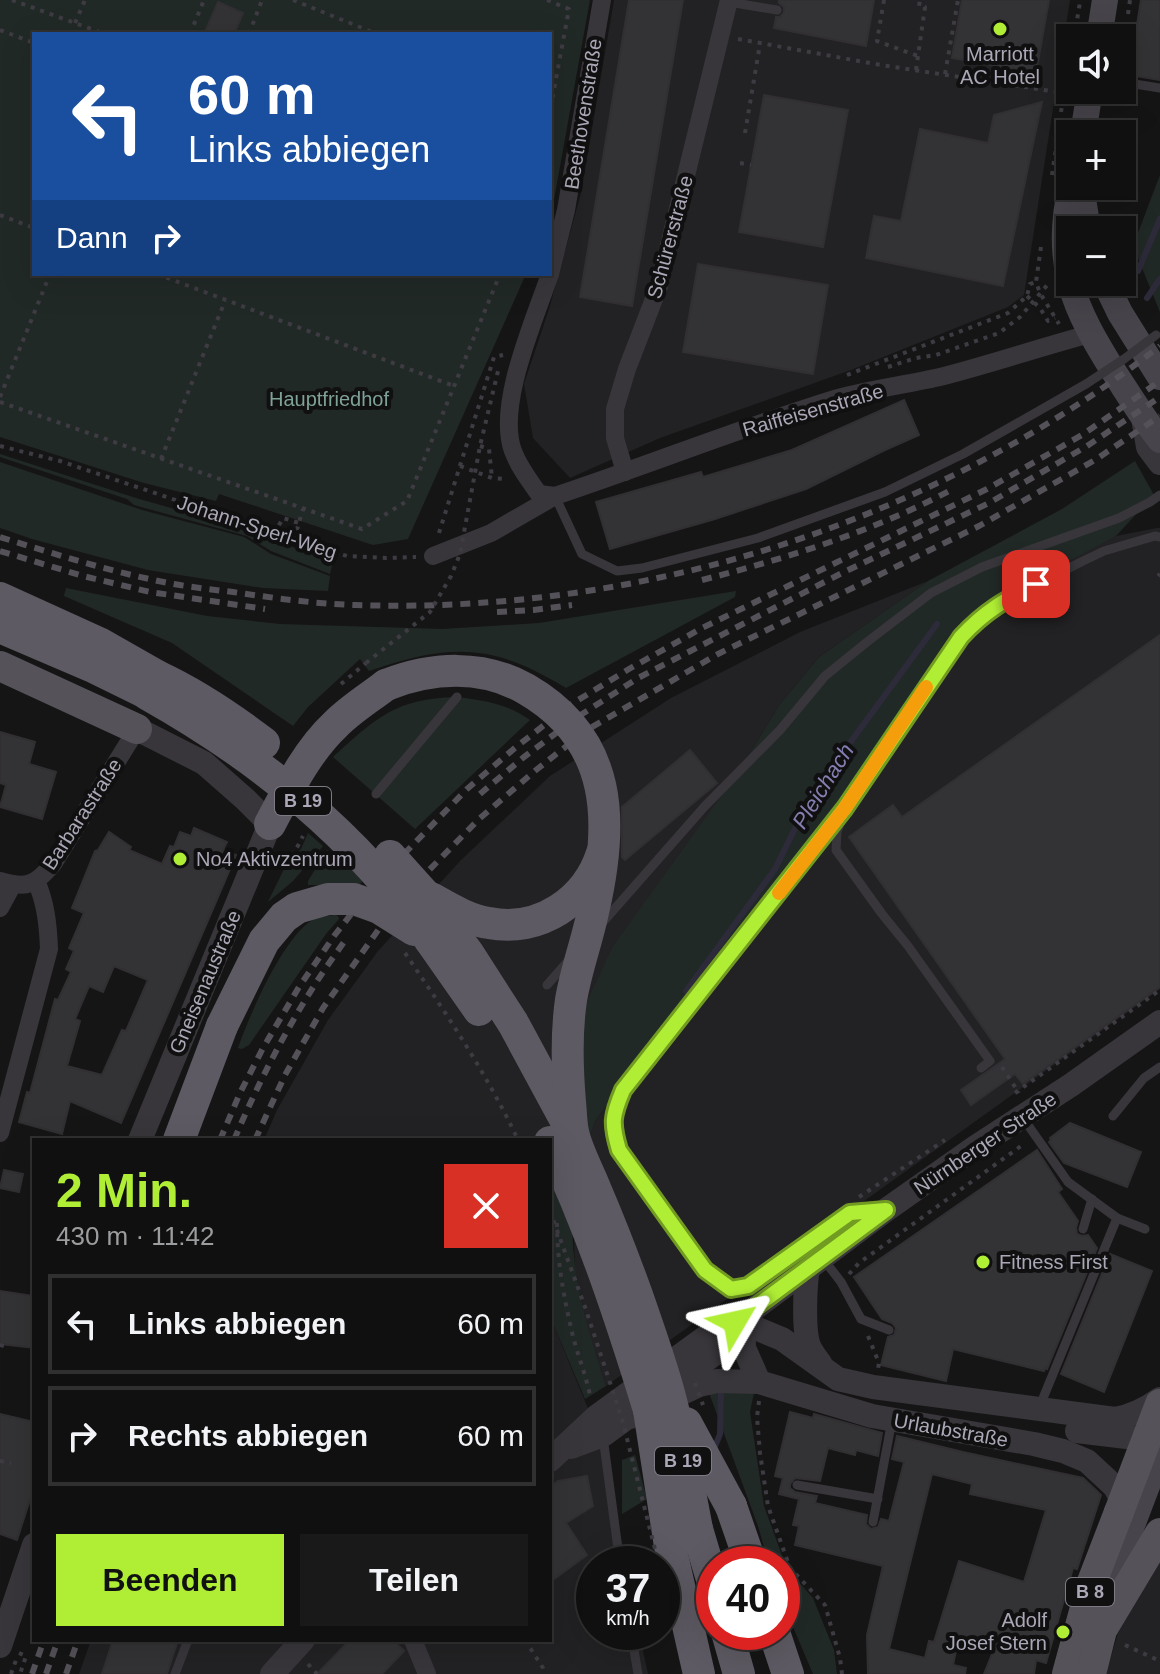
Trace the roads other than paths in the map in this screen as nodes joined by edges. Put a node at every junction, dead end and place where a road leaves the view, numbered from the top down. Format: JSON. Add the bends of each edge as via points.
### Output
{"nodes":[{"id":1,"x":602,"y":0,"type":"edge"},
{"id":2,"x":1105,"y":0,"type":"edge"},
{"id":3,"x":729,"y":1,"type":"edge"},
{"id":4,"x":777,"y":10,"type":"dead end"},
{"id":5,"x":1101,"y":24,"type":"edge"},
{"id":6,"x":1136,"y":84,"type":"edge"},
{"id":7,"x":1160,"y":88,"type":"edge"},
{"id":8,"x":552,"y":266,"type":"edge"},
{"id":9,"x":549,"y":276,"type":"edge"},
{"id":10,"x":1075,"y":296,"type":"edge"},
{"id":11,"x":1112,"y":296,"type":"edge"},
{"id":12,"x":1158,"y":333,"type":"edge"},
{"id":13,"x":1080,"y":336,"type":"junction"},
{"id":14,"x":1160,"y":377,"type":"edge"},
{"id":15,"x":1143,"y":418,"type":"junction"},
{"id":16,"x":1160,"y":440,"type":"edge"},
{"id":17,"x":1160,"y":463,"type":"edge"},
{"id":18,"x":625,"y":472,"type":"junction"},
{"id":19,"x":547,"y":495,"type":"junction"},
{"id":20,"x":1160,"y":495,"type":"edge"},
{"id":21,"x":1160,"y":537,"type":"edge"},
{"id":22,"x":433,"y":556,"type":"road end"},
{"id":23,"x":0,"y":598,"type":"edge"},
{"id":24,"x":0,"y":627,"type":"edge"},
{"id":25,"x":0,"y":666,"type":"edge"},
{"id":26,"x":152,"y":685,"type":"junction"},
{"id":27,"x":457,"y":697,"type":"dead end"},
{"id":28,"x":137,"y":729,"type":"junction"},
{"id":29,"x":376,"y":794,"type":"dead end"},
{"id":30,"x":845,"y":808,"type":"junction"},
{"id":31,"x":270,"y":824,"type":"junction"},
{"id":32,"x":605,"y":842,"type":"junction"},
{"id":33,"x":36,"y":881,"type":"junction"},
{"id":34,"x":6,"y":882,"type":"edge"},
{"id":35,"x":426,"y":896,"type":"junction"},
{"id":36,"x":0,"y":908,"type":"edge"},
{"id":37,"x":417,"y":946,"type":"junction"},
{"id":38,"x":547,"y":985,"type":"dead end"},
{"id":39,"x":1160,"y":1022,"type":"edge"},
{"id":40,"x":985,"y":1064,"type":"road end"},
{"id":41,"x":1160,"y":1067,"type":"edge"},
{"id":42,"x":1113,"y":1116,"type":"dead end"},
{"id":43,"x":1028,"y":1127,"type":"junction"},
{"id":44,"x":0,"y":1133,"type":"edge"},
{"id":45,"x":141,"y":1138,"type":"edge"},
{"id":46,"x":180,"y":1138,"type":"edge"},
{"id":47,"x":557,"y":1138,"type":"edge"},
{"id":48,"x":1092,"y":1199,"type":"junction"},
{"id":49,"x":886,"y":1210,"type":"junction"},
{"id":50,"x":1117,"y":1218,"type":"junction"},
{"id":51,"x":1083,"y":1229,"type":"dead end"},
{"id":52,"x":1145,"y":1229,"type":"dead end"},
{"id":53,"x":815,"y":1263,"type":"junction"},
{"id":54,"x":739,"y":1319,"type":"junction"},
{"id":55,"x":889,"y":1330,"type":"dead end"},
{"id":56,"x":829,"y":1374,"type":"junction"},
{"id":57,"x":760,"y":1383,"type":"junction"},
{"id":58,"x":661,"y":1400,"type":"junction"},
{"id":59,"x":1160,"y":1401,"type":"edge"},
{"id":60,"x":1039,"y":1409,"type":"junction"},
{"id":61,"x":891,"y":1424,"type":"junction"},
{"id":62,"x":603,"y":1435,"type":"junction"},
{"id":63,"x":1156,"y":1444,"type":"edge"},
{"id":64,"x":556,"y":1455,"type":"edge"},
{"id":65,"x":797,"y":1485,"type":"dead end"},
{"id":66,"x":878,"y":1499,"type":"junction"},
{"id":67,"x":1121,"y":1508,"type":"junction"},
{"id":68,"x":873,"y":1522,"type":"dead end"},
{"id":69,"x":1160,"y":1533,"type":"edge"},
{"id":70,"x":618,"y":1546,"type":"edge"},
{"id":71,"x":702,"y":1546,"type":"edge"},
{"id":72,"x":745,"y":1546,"type":"edge"},
{"id":73,"x":32,"y":1551,"type":"edge"},
{"id":74,"x":1114,"y":1637,"type":"junction"},
{"id":75,"x":187,"y":1642,"type":"edge"},
{"id":76,"x":301,"y":1642,"type":"edge"},
{"id":77,"x":414,"y":1642,"type":"edge"},
{"id":78,"x":0,"y":1646,"type":"edge"},
{"id":79,"x":634,"y":1650,"type":"edge"},
{"id":80,"x":732,"y":1650,"type":"edge"},
{"id":81,"x":780,"y":1650,"type":"edge"},
{"id":82,"x":175,"y":1674,"type":"edge"},
{"id":83,"x":272,"y":1674,"type":"edge"},
{"id":84,"x":427,"y":1674,"type":"edge"},
{"id":85,"x":638,"y":1674,"type":"edge"},
{"id":86,"x":699,"y":1674,"type":"edge"},
{"id":87,"x":739,"y":1674,"type":"edge"},
{"id":88,"x":788,"y":1674,"type":"edge"},
{"id":89,"x":1067,"y":1674,"type":"edge"},
{"id":90,"x":1091,"y":1674,"type":"edge"}],
"edges":[{"from":1,"to":8,"type":"street","name":"Beethovenstraße"},
{"from":2,"to":5,"type":"main road"},
{"from":3,"to":4,"type":"lane"},
{"from":3,"to":18,"type":"street","name":"Schürerstraße","via":[[659,286],[615,409],[615,438]]},
{"from":6,"to":7,"type":"lane"},
{"from":9,"to":19,"type":"street","name":"Beethovenstraße","via":[[516,372],[509,418],[512,448],[526,476]]},
{"from":10,"to":13,"type":"main road","via":[[1082,316]]},
{"from":11,"to":14,"type":"main road"},
{"from":12,"to":19,"type":"lane","bridge":true,"via":[[1086,384],[963,454],[885,492],[758,538],[617,571],[582,554]]},
{"from":13,"to":15,"type":"main road"},
{"from":13,"to":18,"type":"street","name":"Raiffeisenstraße","via":[[990,364],[860,392]]},
{"from":15,"to":16,"type":"main road"},
{"from":15,"to":17,"type":"street","via":[[1148,447]]},
{"from":18,"to":19,"type":"street","name":"Raiffeisenstraße"},
{"from":19,"to":22,"type":"street","via":[[491,533]]},
{"from":20,"to":38,"type":"lane","via":[[1119,518],[982,567],[931,593],[825,676]]},
{"from":21,"to":30,"type":"lane","via":[[1104,551],[975,622]]},
{"from":23,"to":26,"type":"highway","number":"B 19","via":[[99,643]]},
{"from":24,"to":26,"type":"highway","number":"B 19"},
{"from":25,"to":28,"type":"main road"},
{"from":26,"to":35,"type":"highway","number":"B 19","bridge":true,"via":[[182,687],[309,777]]},
{"from":26,"to":37,"type":"highway","number":"B 19","bridge":true,"via":[[274,776],[349,844],[384,881]]},
{"from":27,"to":29,"type":"lane"},
{"from":28,"to":31,"type":"street","via":[[204,763]]},
{"from":28,"to":33,"type":"street","name":"Barbarastraße","via":[[53,864]]},
{"from":30,"to":40,"type":"lane","via":[[836,850],[908,946]]},
{"from":30,"to":49,"type":"lane","via":[[623,1090],[613,1129],[619,1150],[689,1249],[705,1270],[731,1289],[748,1286],[850,1213]]},
{"from":31,"to":32,"type":"highway","bridge":true,"via":[[307,760],[333,726],[359,705],[376,674],[464,670],[503,678],[538,696],[569,724],[592,760],[604,800]]},
{"from":31,"to":45,"type":"street","name":"Gneisenaustraße"},
{"from":32,"to":35,"type":"highway","bridge":true,"via":[[586,886],[563,908],[535,921],[488,923]]},
{"from":32,"to":47,"type":"highway","bridge":true,"via":[[572,996]]},
{"from":33,"to":34,"type":"street","via":[[26,886]]},
{"from":33,"to":44,"type":"street","name":"Barbarastraße","via":[[48,920],[49,949]]},
{"from":34,"to":36,"type":"street"},
{"from":35,"to":47,"type":"highway","number":"B 19","bridge":true,"via":[[513,1023]]},
{"from":37,"to":46,"type":"highway","number":"B 19","bridge":true,"via":[[379,908],[354,899],[312,902],[284,917],[264,941],[222,1026]]},
{"from":37,"to":47,"type":"highway","number":"B 19","via":[[472,997]]},
{"from":39,"to":43,"type":"street","name":"Nürnberger Straße"},
{"from":41,"to":42,"type":"lane"},
{"from":43,"to":48,"type":"lane","via":[[1068,1182]]},
{"from":43,"to":49,"type":"street","name":"Nürnberger Straße","via":[[974,1148]]},
{"from":47,"to":58,"type":"highway","number":"B 19","bridge":true,"via":[[637,1296]]},
{"from":48,"to":50,"type":"lane"},
{"from":48,"to":51,"type":"lane"},
{"from":49,"to":53,"type":"street","name":"Nürnberger Straße"},
{"from":50,"to":52,"type":"lane"},
{"from":50,"to":60,"type":"lane"},
{"from":53,"to":54,"type":"street","name":"Nürnberger Straße"},
{"from":53,"to":55,"type":"lane","via":[[841,1282],[861,1319]]},
{"from":53,"to":56,"type":"street","via":[[805,1288],[808,1345]]},
{"from":54,"to":56,"type":"street","name":"Urlaubstraße","via":[[782,1339]]},
{"from":54,"to":57,"type":"street","via":[[744,1348]]},
{"from":54,"to":58,"type":"street","name":"Nürnberger Straße","via":[[721,1349]]},
{"from":54,"to":64,"type":"street","name":"Nürnberger Straße","via":[[710,1334],[596,1417]]},
{"from":56,"to":60,"type":"street","name":"Urlaubstraße","via":[[873,1387]]},
{"from":57,"to":58,"type":"street","name":"Urlaubstraße","via":[[717,1381]]},
{"from":57,"to":61,"type":"street","name":"Urlaubstraße"},
{"from":57,"to":63,"type":"street","name":"Urlaubstraße"},
{"from":58,"to":62,"type":"street","name":"Nürnberger Straße"},
{"from":58,"to":71,"type":"highway","number":"B 19","bridge":true},
{"from":58,"to":72,"type":"highway","number":"B 19","bridge":true,"via":[[731,1506]]},
{"from":58,"to":86,"type":"highway","via":[[664,1552]]},
{"from":59,"to":60,"type":"street","name":"Urlaubstraße","via":[[1115,1419]]},
{"from":59,"to":67,"type":"main road","number":"B 8","bridge":true},
{"from":61,"to":66,"type":"lane"},
{"from":61,"to":67,"type":"street","name":"Urlaubstraße","via":[[1063,1451],[1087,1461],[1115,1487]]},
{"from":62,"to":64,"type":"street","name":"Nürnberger Straße"},
{"from":62,"to":70,"type":"lane"},
{"from":63,"to":74,"type":"main road","number":"B 8","via":[[1104,1599]]},
{"from":65,"to":66,"type":"lane"},
{"from":66,"to":68,"type":"lane"},
{"from":67,"to":89,"type":"main road","number":"B 8","via":[[1092,1582]]},
{"from":69,"to":74,"type":"main road"},
{"from":73,"to":78,"type":"street"},
{"from":74,"to":90,"type":"main road","number":"B 8"},
{"from":75,"to":82,"type":"lane"},
{"from":76,"to":83,"type":"street"},
{"from":77,"to":84,"type":"street"},
{"from":79,"to":85,"type":"lane"},
{"from":80,"to":87,"type":"highway"},
{"from":81,"to":88,"type":"highway"}]}
